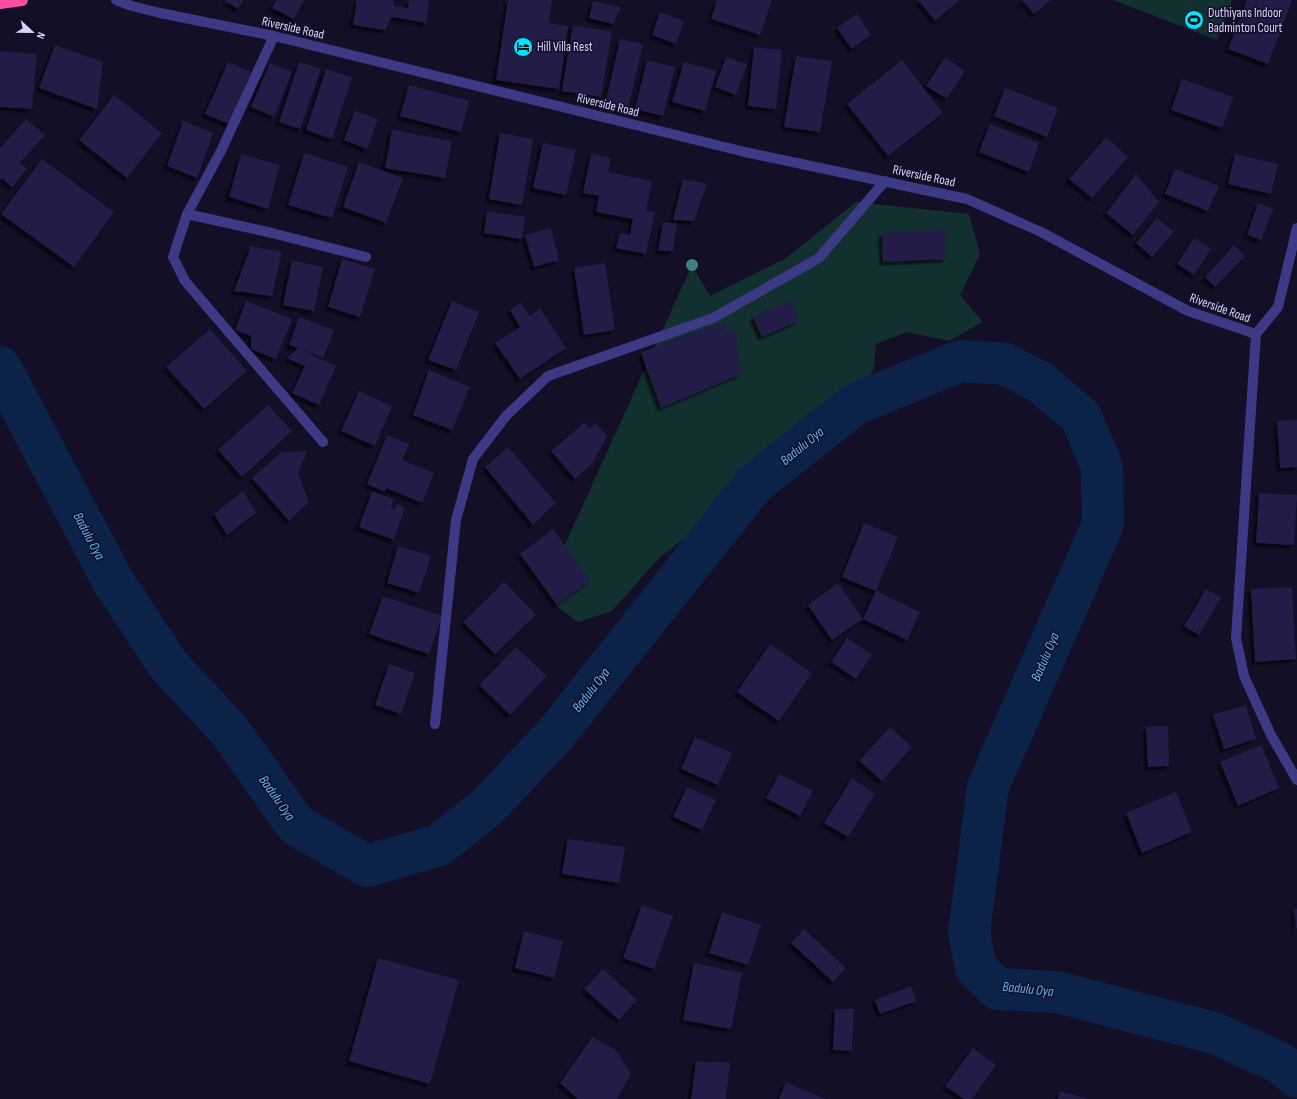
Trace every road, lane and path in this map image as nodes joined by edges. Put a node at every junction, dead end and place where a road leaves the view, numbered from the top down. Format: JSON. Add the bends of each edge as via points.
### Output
{"nodes":[{"id":1,"x":22,"y":0,"type":"edge"},
{"id":2,"x":116,"y":0,"type":"edge"},
{"id":3,"x":0,"y":3,"type":"edge"},
{"id":4,"x":274,"y":36,"type":"junction"},
{"id":5,"x":885,"y":181,"type":"junction"},
{"id":6,"x":186,"y":214,"type":"junction"},
{"id":7,"x":1297,"y":228,"type":"edge"},
{"id":8,"x":366,"y":257,"type":"dead end"},
{"id":9,"x":1256,"y":334,"type":"junction"},
{"id":10,"x":323,"y":442,"type":"dead end"},
{"id":11,"x":435,"y":724,"type":"dead end"},
{"id":12,"x":1297,"y":780,"type":"edge"}],
"edges":[{"from":1,"to":3,"type":"highway"},
{"from":2,"to":4,"type":"street","name":"Riverside Road","via":[[160,13]]},
{"from":4,"to":5,"type":"street","name":"Riverside Road","via":[[744,152]]},
{"from":4,"to":6,"type":"street","via":[[221,151]]},
{"from":5,"to":9,"type":"street","name":"Riverside Road","via":[[967,199],[1041,232],[1188,311]]},
{"from":5,"to":11,"type":"street","via":[[819,258],[713,318],[548,376],[506,416],[474,459],[456,520]]},
{"from":6,"to":8,"type":"street"},
{"from":6,"to":10,"type":"street","via":[[173,257],[184,281]]},
{"from":7,"to":9,"type":"street","via":[[1278,307]]},
{"from":9,"to":12,"type":"street","name":"Riverside Road","via":[[1236,638],[1244,676]]}]}
